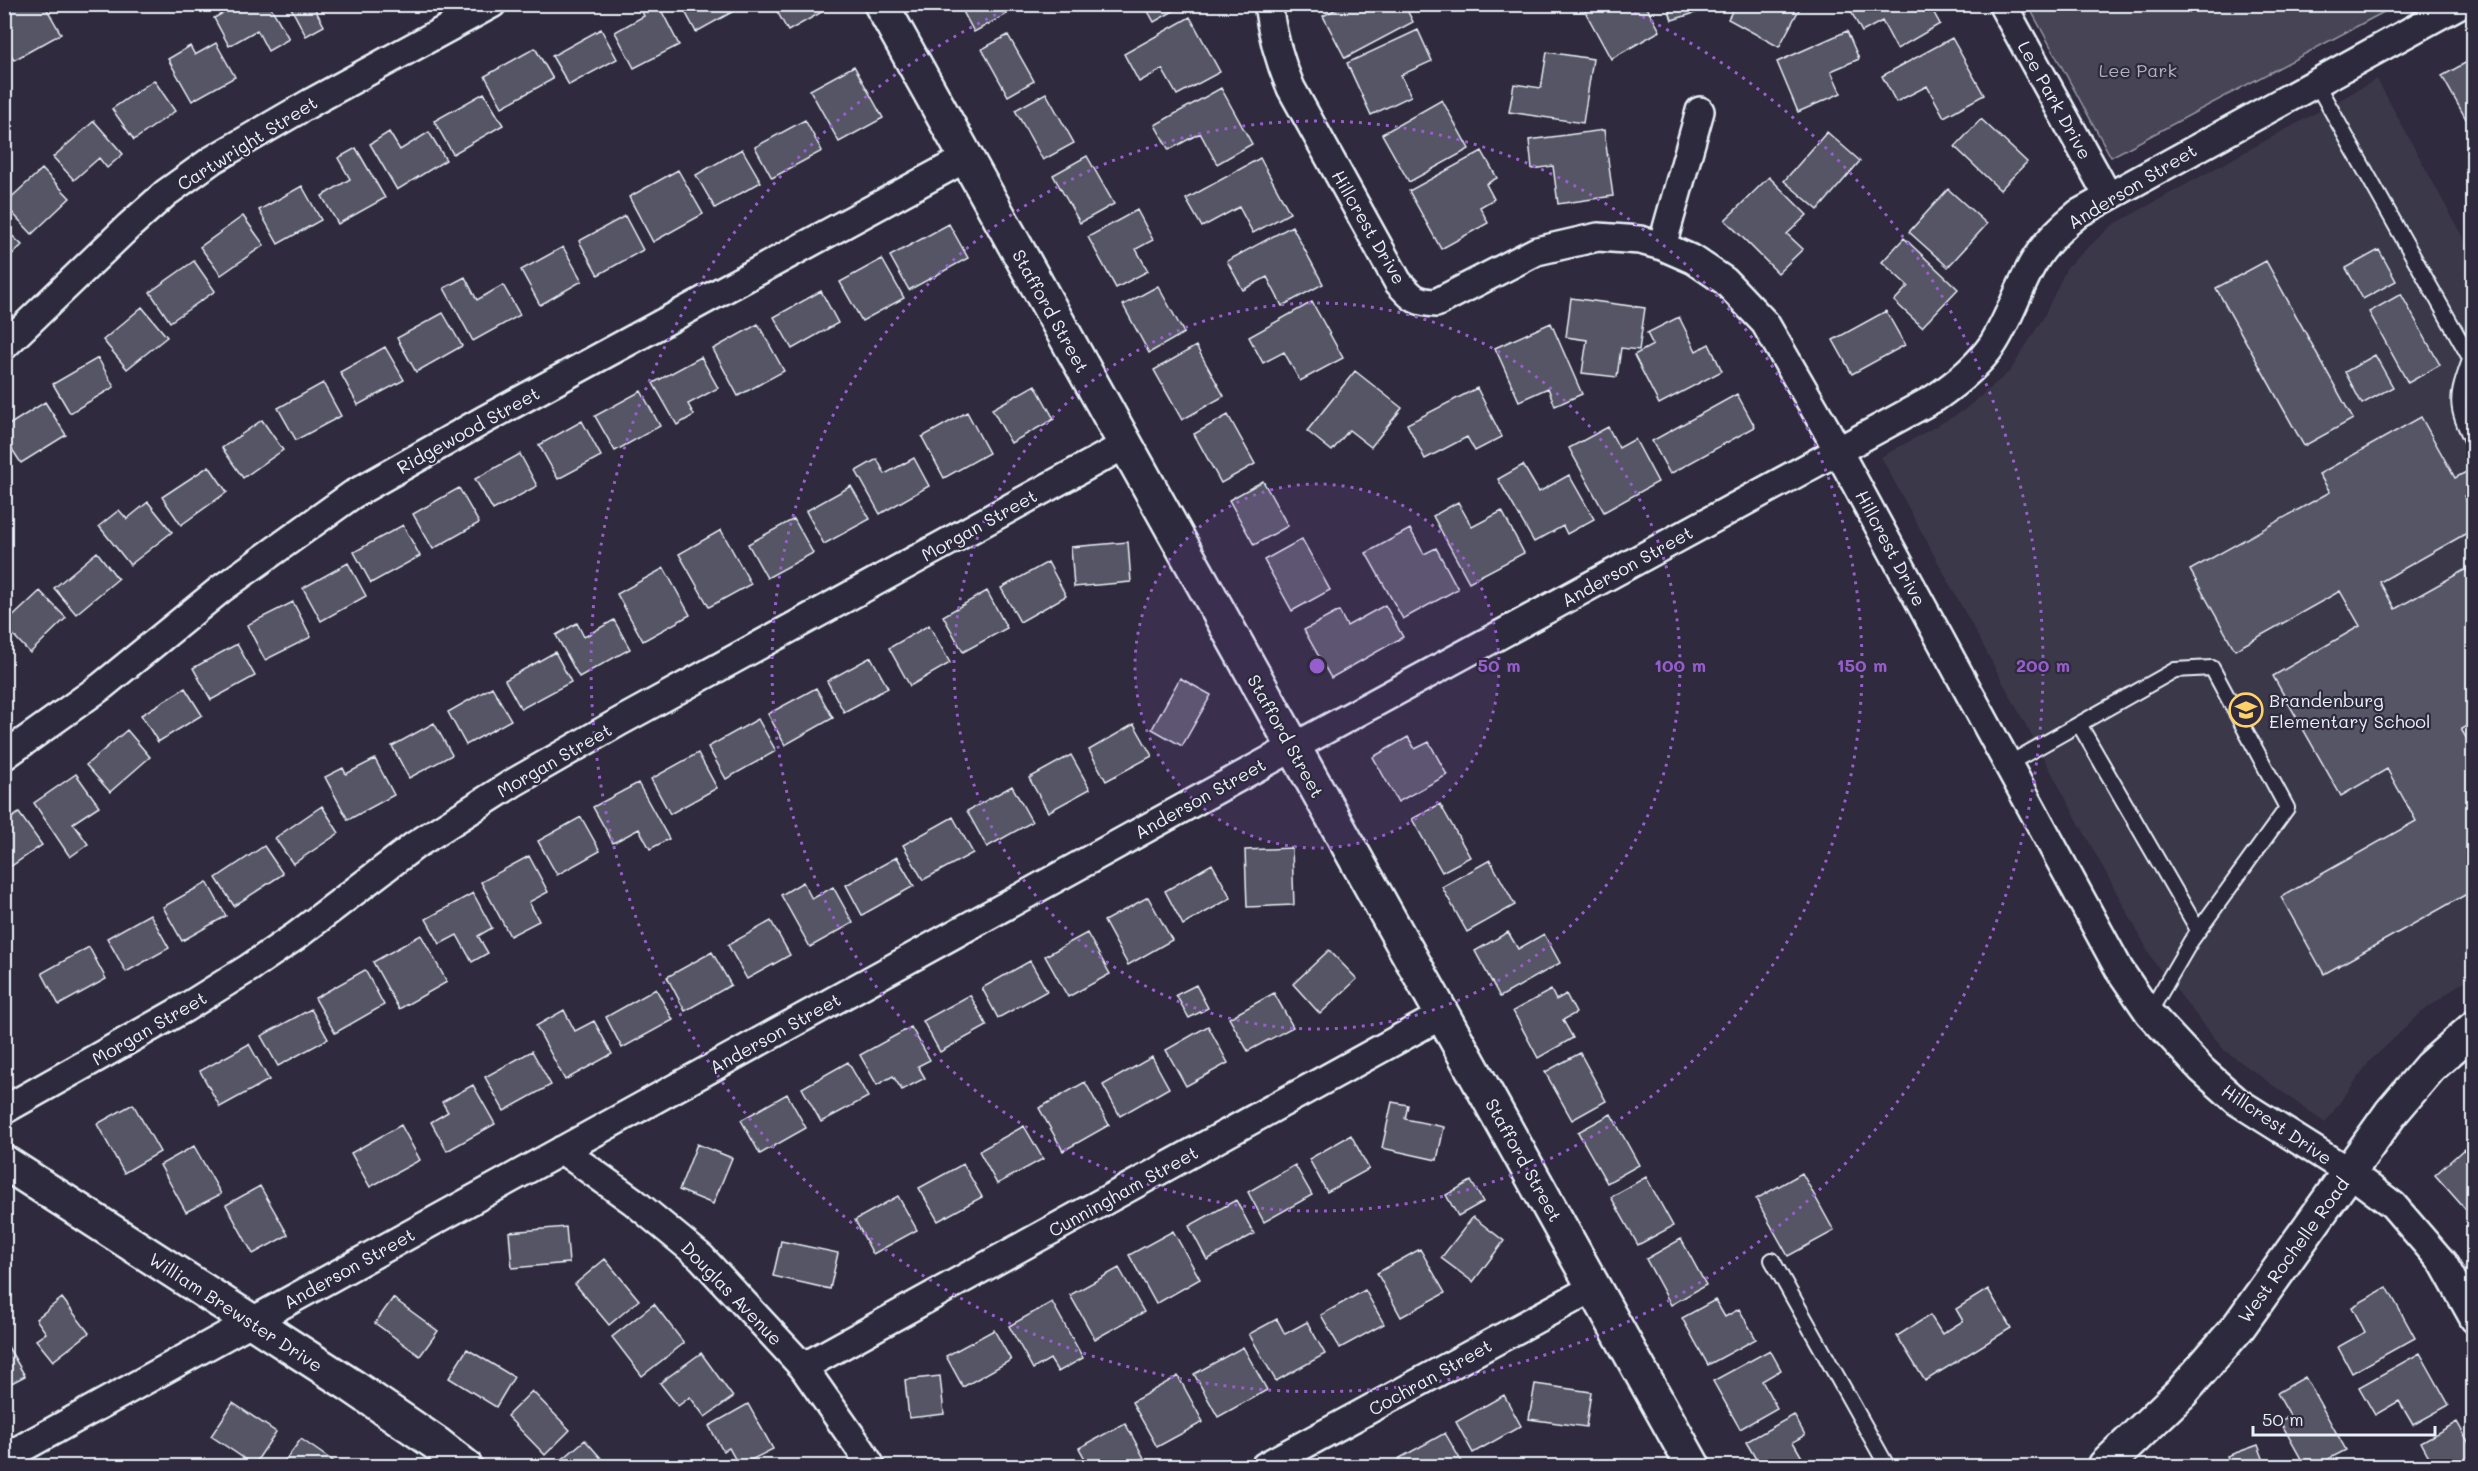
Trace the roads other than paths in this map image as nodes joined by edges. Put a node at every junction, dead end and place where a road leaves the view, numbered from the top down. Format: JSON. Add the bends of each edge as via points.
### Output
{"nodes":[{"id":1,"x":492,"y":4,"type":"edge"},
{"id":2,"x":881,"y":4,"type":"edge"},
{"id":3,"x":1268,"y":4,"type":"edge"},
{"id":4,"x":2002,"y":4,"type":"edge"},
{"id":5,"x":2460,"y":4,"type":"edge"},
{"id":6,"x":2316,"y":83,"type":"junction"},
{"id":7,"x":1700,"y":111,"type":"dead end"},
{"id":8,"x":966,"y":158,"type":"junction"},
{"id":9,"x":2108,"y":196,"type":"junction"},
{"id":10,"x":1662,"y":246,"type":"junction"},
{"id":11,"x":4,"y":346,"type":"edge"},
{"id":12,"x":2472,"y":363,"type":"edge"},
{"id":13,"x":2474,"y":444,"type":"edge"},
{"id":14,"x":1125,"y":445,"type":"junction"},
{"id":15,"x":1838,"y":451,"type":"junction"},
{"id":16,"x":2079,"y":724,"type":"junction"},
{"id":17,"x":1292,"y":748,"type":"junction"},
{"id":18,"x":4,"y":756,"type":"edge"},
{"id":19,"x":2008,"y":764,"type":"junction"},
{"id":20,"x":2198,"y":930,"type":"junction"},
{"id":21,"x":2149,"y":1013,"type":"junction"},
{"id":22,"x":1442,"y":1015,"type":"junction"},
{"id":23,"x":2474,"y":1028,"type":"edge"},
{"id":24,"x":4,"y":1110,"type":"edge"},
{"id":25,"x":562,"y":1150,"type":"junction"},
{"id":26,"x":4,"y":1162,"type":"edge"},
{"id":27,"x":2349,"y":1172,"type":"junction"},
{"id":28,"x":1772,"y":1260,"type":"dead end"},
{"id":29,"x":1595,"y":1287,"type":"junction"},
{"id":30,"x":2474,"y":1319,"type":"edge"},
{"id":31,"x":250,"y":1322,"type":"junction"},
{"id":32,"x":803,"y":1367,"type":"junction"},
{"id":33,"x":4,"y":1458,"type":"edge"},
{"id":34,"x":465,"y":1467,"type":"edge"},
{"id":35,"x":870,"y":1467,"type":"edge"},
{"id":36,"x":1264,"y":1467,"type":"edge"},
{"id":37,"x":1693,"y":1467,"type":"edge"},
{"id":38,"x":1887,"y":1467,"type":"edge"},
{"id":39,"x":2104,"y":1467,"type":"edge"}],
"edges":[{"from":1,"to":11,"type":"street","name":"Cartwright Street","via":[[212,160],[129,226]]},
{"from":2,"to":8,"type":"street","name":"Stafford Street"},
{"from":3,"to":10,"type":"street","name":"Hillcrest Drive","via":[[1279,61],[1291,88],[1398,282],[1420,302],[1436,303],[1538,251],[1563,244],[1598,237]]},
{"from":4,"to":9,"type":"street","name":"Lee Park Drive"},
{"from":5,"to":6,"type":"street","name":"Anderson Street"},
{"from":6,"to":9,"type":"street","name":"Anderson Street"},
{"from":6,"to":12,"type":"lane"},
{"from":7,"to":10,"type":"street"},
{"from":8,"to":14,"type":"street","name":"Stafford Street"},
{"from":8,"to":18,"type":"street","name":"Ridgewood Street","via":[[352,495],[221,589],[102,686]]},
{"from":9,"to":15,"type":"street","name":"Anderson Street","via":[[2079,213],[2046,246],[2032,264],[1992,346],[1959,382]]},
{"from":10,"to":15,"type":"street","name":"Hillcrest Drive","via":[[1694,260],[1725,281],[1765,323]]},
{"from":12,"to":13,"type":"lane","via":[[2457,404]]},
{"from":14,"to":17,"type":"street","name":"Stafford Street"},
{"from":14,"to":24,"type":"street","name":"Morgan Street","via":[[513,783],[414,846],[249,968]]},
{"from":15,"to":17,"type":"street","name":"Anderson Street"},
{"from":15,"to":19,"type":"street","name":"Hillcrest Drive"},
{"from":16,"to":19,"type":"lane"},
{"from":16,"to":20,"type":"lane"},
{"from":16,"to":20,"type":"lane","via":[[2175,670],[2212,668],[2287,808]]},
{"from":17,"to":22,"type":"street","name":"Stafford Street"},
{"from":17,"to":25,"type":"street","name":"Anderson Street"},
{"from":19,"to":21,"type":"street","name":"Hillcrest Drive","via":[[2119,969]]},
{"from":20,"to":21,"type":"lane"},
{"from":21,"to":27,"type":"street","name":"Hillcrest Drive","via":[[2238,1102]]},
{"from":22,"to":29,"type":"street","name":"Stafford Street"},
{"from":22,"to":32,"type":"street","name":"Cunningham Street"},
{"from":23,"to":27,"type":"street","name":"West Rochelle Road","via":[[2430,1067]]},
{"from":25,"to":31,"type":"street","name":"Anderson Street"},
{"from":25,"to":32,"type":"street","name":"Douglas Avenue","via":[[701,1257]]},
{"from":26,"to":31,"type":"street","name":"William Brewster Drive"},
{"from":27,"to":30,"type":"street","name":"Hillcrest Drive","via":[[2393,1205],[2414,1227],[2443,1263]]},
{"from":27,"to":39,"type":"street","name":"West Rochelle Road","via":[[2239,1326],[2182,1392]]},
{"from":28,"to":38,"type":"lane"},
{"from":29,"to":36,"type":"street","name":"Cochran Street"},
{"from":29,"to":37,"type":"street","name":"Stafford Street"},
{"from":31,"to":33,"type":"street","name":"Anderson Street"},
{"from":31,"to":34,"type":"street","name":"William Brewster Drive","via":[[362,1393]]},
{"from":32,"to":35,"type":"street","name":"Douglas Avenue"}]}
